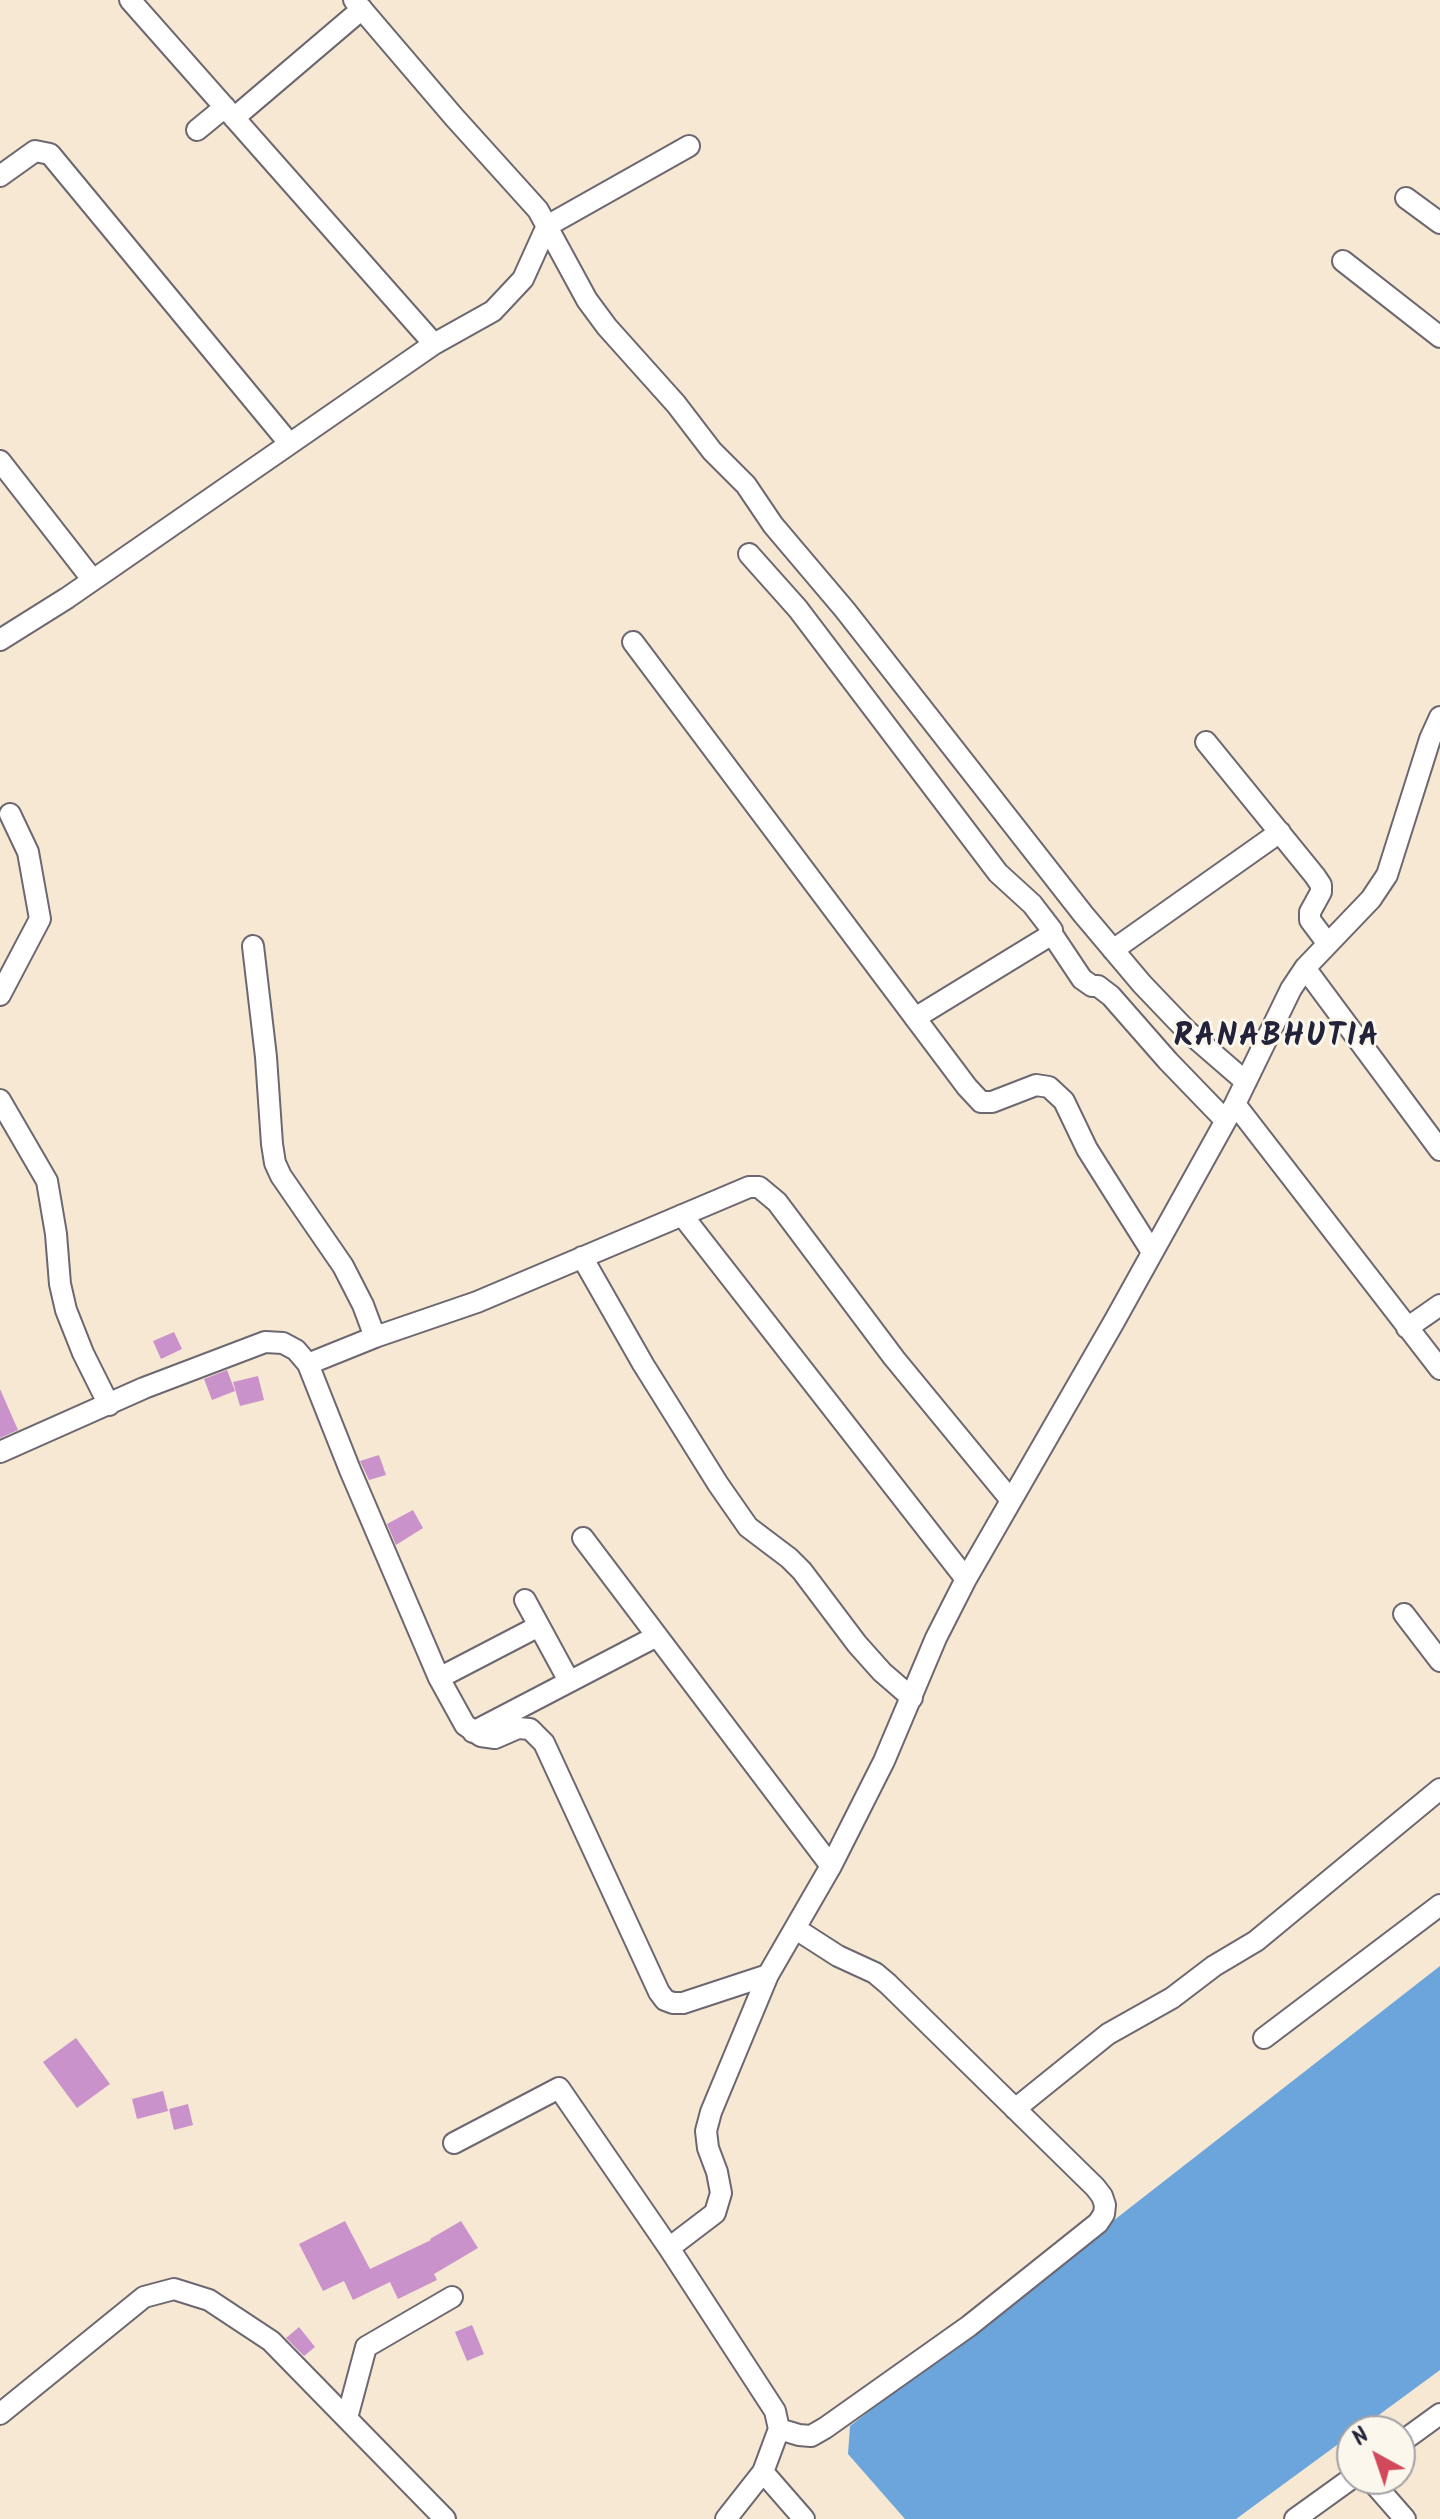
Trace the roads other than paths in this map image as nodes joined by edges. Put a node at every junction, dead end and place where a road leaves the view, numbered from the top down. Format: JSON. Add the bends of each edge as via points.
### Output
{"nodes":[{"id":1,"x":130,"y":0,"type":"edge"},
{"id":2,"x":358,"y":5,"type":"edge"},
{"id":3,"x":230,"y":113,"type":"junction"},
{"id":4,"x":197,"y":130,"type":"dead end"},
{"id":5,"x":689,"y":146,"type":"dead end"},
{"id":6,"x":0,"y":176,"type":"edge"},
{"id":7,"x":1406,"y":198,"type":"dead end"},
{"id":8,"x":1440,"y":223,"type":"edge"},
{"id":9,"x":547,"y":226,"type":"junction"},
{"id":10,"x":1343,"y":261,"type":"dead end"},
{"id":11,"x":1440,"y":337,"type":"edge"},
{"id":12,"x":434,"y":344,"type":"junction"},
{"id":13,"x":289,"y":443,"type":"junction"},
{"id":14,"x":0,"y":461,"type":"edge"},
{"id":15,"x":749,"y":554,"type":"dead end"},
{"id":16,"x":92,"y":579,"type":"junction"},
{"id":17,"x":0,"y":640,"type":"edge"},
{"id":18,"x":633,"y":642,"type":"dead end"},
{"id":19,"x":1440,"y":717,"type":"edge"},
{"id":20,"x":1206,"y":742,"type":"dead end"},
{"id":21,"x":10,"y":814,"type":"dead end"},
{"id":22,"x":1280,"y":832,"type":"junction"},
{"id":23,"x":1052,"y":934,"type":"junction"},
{"id":24,"x":1328,"y":944,"type":"junction"},
{"id":25,"x":253,"y":946,"type":"dead end"},
{"id":26,"x":1113,"y":950,"type":"junction"},
{"id":27,"x":1305,"y":968,"type":"junction"},
{"id":28,"x":0,"y":995,"type":"edge"},
{"id":29,"x":915,"y":1018,"type":"junction"},
{"id":30,"x":1246,"y":1082,"type":"junction"},
{"id":31,"x":0,"y":1100,"type":"edge"},
{"id":32,"x":1230,"y":1112,"type":"junction"},
{"id":33,"x":1440,"y":1150,"type":"edge"},
{"id":34,"x":682,"y":1215,"type":"junction"},
{"id":35,"x":1152,"y":1252,"type":"junction"},
{"id":36,"x":582,"y":1257,"type":"junction"},
{"id":37,"x":1440,"y":1305,"type":"edge"},
{"id":38,"x":1407,"y":1328,"type":"junction"},
{"id":39,"x":375,"y":1337,"type":"junction"},
{"id":40,"x":308,"y":1364,"type":"junction"},
{"id":41,"x":1440,"y":1369,"type":"edge"},
{"id":42,"x":109,"y":1405,"type":"junction"},
{"id":43,"x":0,"y":1452,"type":"edge"},
{"id":44,"x":1010,"y":1499,"type":"junction"},
{"id":45,"x":583,"y":1538,"type":"dead end"},
{"id":46,"x":966,"y":1579,"type":"junction"},
{"id":47,"x":525,"y":1600,"type":"dead end"},
{"id":48,"x":1404,"y":1614,"type":"dead end"},
{"id":49,"x":539,"y":1626,"type":"junction"},
{"id":50,"x":657,"y":1636,"type":"junction"},
{"id":51,"x":1440,"y":1661,"type":"edge"},
{"id":52,"x":439,"y":1678,"type":"junction"},
{"id":53,"x":569,"y":1681,"type":"junction"},
{"id":54,"x":912,"y":1698,"type":"junction"},
{"id":55,"x":473,"y":1732,"type":"junction"},
{"id":56,"x":1440,"y":1789,"type":"edge"},
{"id":57,"x":831,"y":1866,"type":"junction"},
{"id":58,"x":1440,"y":1905,"type":"edge"},
{"id":59,"x":796,"y":1929,"type":"junction"},
{"id":60,"x":768,"y":1975,"type":"junction"},
{"id":61,"x":1264,"y":2038,"type":"dead end"},
{"id":62,"x":1015,"y":2109,"type":"junction"},
{"id":63,"x":454,"y":2143,"type":"dead end"},
{"id":64,"x":669,"y":2248,"type":"junction"},
{"id":65,"x":452,"y":2297,"type":"dead end"},
{"id":66,"x":0,"y":2414,"type":"edge"},
{"id":67,"x":1440,"y":2414,"type":"edge"},
{"id":68,"x":347,"y":2418,"type":"junction"},
{"id":69,"x":779,"y":2429,"type":"junction"},
{"id":70,"x":1416,"y":2431,"type":"edge"},
{"id":71,"x":763,"y":2472,"type":"junction"},
{"id":72,"x":1336,"y":2490,"type":"edge"},
{"id":73,"x":1384,"y":2495,"type":"edge"},
{"id":74,"x":445,"y":2519,"type":"edge"},
{"id":75,"x":726,"y":2519,"type":"edge"},
{"id":76,"x":804,"y":2519,"type":"edge"},
{"id":77,"x":1295,"y":2519,"type":"edge"},
{"id":78,"x":1405,"y":2519,"type":"edge"}],
"edges":[{"from":1,"to":3,"type":"street"},
{"from":2,"to":3,"type":"street"},
{"from":2,"to":9,"type":"street"},
{"from":3,"to":4,"type":"street"},
{"from":3,"to":12,"type":"street"},
{"from":5,"to":9,"type":"street"},
{"from":6,"to":13,"type":"street","via":[[35,151],[50,154]]},
{"from":7,"to":8,"type":"street"},
{"from":9,"to":12,"type":"street","via":[[523,279],[493,311]]},
{"from":9,"to":26,"type":"street","via":[[607,327],[746,485]]},
{"from":10,"to":11,"type":"street"},
{"from":12,"to":13,"type":"street"},
{"from":13,"to":16,"type":"street"},
{"from":14,"to":16,"type":"street"},
{"from":15,"to":23,"type":"street","via":[[798,609],[982,853],[1051,926]]},
{"from":16,"to":17,"type":"street"},
{"from":18,"to":29,"type":"street"},
{"from":19,"to":24,"type":"street","via":[[1387,875]]},
{"from":20,"to":22,"type":"street"},
{"from":21,"to":28,"type":"street","via":[[28,852],[40,919]]},
{"from":22,"to":24,"type":"street","via":[[1321,885],[1310,920]]},
{"from":22,"to":26,"type":"street"},
{"from":23,"to":29,"type":"street"},
{"from":23,"to":32,"type":"street","via":[[1082,979],[1111,996],[1168,1061]]},
{"from":24,"to":27,"type":"street"},
{"from":25,"to":39,"type":"street","via":[[275,1163],[343,1266]]},
{"from":26,"to":30,"type":"street","via":[[1186,1030]]},
{"from":27,"to":30,"type":"street"},
{"from":27,"to":33,"type":"street"},
{"from":29,"to":35,"type":"street","via":[[981,1102],[1036,1085],[1049,1087],[1064,1101],[1087,1149]]},
{"from":30,"to":32,"type":"street"},
{"from":31,"to":42,"type":"street","via":[[47,1181],[66,1310]]},
{"from":32,"to":35,"type":"street"},
{"from":32,"to":38,"type":"street"},
{"from":34,"to":36,"type":"street"},
{"from":34,"to":44,"type":"street","via":[[749,1187],[767,1192]]},
{"from":34,"to":46,"type":"street"},
{"from":35,"to":44,"type":"street"},
{"from":36,"to":39,"type":"street","via":[[477,1302]]},
{"from":36,"to":54,"type":"street","via":[[643,1364],[748,1527],[802,1571],[857,1644]]},
{"from":37,"to":38,"type":"street"},
{"from":38,"to":41,"type":"street"},
{"from":39,"to":40,"type":"street"},
{"from":40,"to":42,"type":"street","via":[[283,1343],[265,1342]]},
{"from":40,"to":52,"type":"street"},
{"from":42,"to":43,"type":"street"},
{"from":44,"to":46,"type":"street"},
{"from":45,"to":50,"type":"street"},
{"from":46,"to":54,"type":"street"},
{"from":47,"to":49,"type":"street"},
{"from":48,"to":51,"type":"street"},
{"from":49,"to":52,"type":"street"},
{"from":49,"to":53,"type":"street"},
{"from":50,"to":53,"type":"street"},
{"from":50,"to":57,"type":"street"},
{"from":52,"to":55,"type":"street"},
{"from":53,"to":55,"type":"street"},
{"from":54,"to":57,"type":"street"},
{"from":55,"to":60,"type":"street","via":[[495,1738],[530,1729],[544,1743],[665,2000],[683,2003]]},
{"from":56,"to":62,"type":"street","via":[[1256,1941],[1108,2034]]},
{"from":57,"to":59,"type":"street"},
{"from":58,"to":61,"type":"street"},
{"from":59,"to":60,"type":"street"},
{"from":59,"to":62,"type":"street","via":[[875,1973]]},
{"from":60,"to":64,"type":"street","via":[[706,2131],[721,2193],[715,2213]]},
{"from":62,"to":69,"type":"street","via":[[1102,2196],[1104,2214],[1098,2223],[969,2326],[825,2428],[811,2436]]},
{"from":63,"to":64,"type":"street","via":[[559,2088]]},
{"from":64,"to":69,"type":"street","via":[[775,2411]]},
{"from":65,"to":68,"type":"street","via":[[366,2347]]},
{"from":66,"to":68,"type":"street","via":[[144,2297],[174,2289],[209,2300],[271,2341]]},
{"from":67,"to":70,"type":"street"},
{"from":68,"to":74,"type":"street"},
{"from":69,"to":71,"type":"street"},
{"from":71,"to":75,"type":"street"},
{"from":71,"to":76,"type":"street"},
{"from":72,"to":77,"type":"street"},
{"from":73,"to":78,"type":"street"}]}
